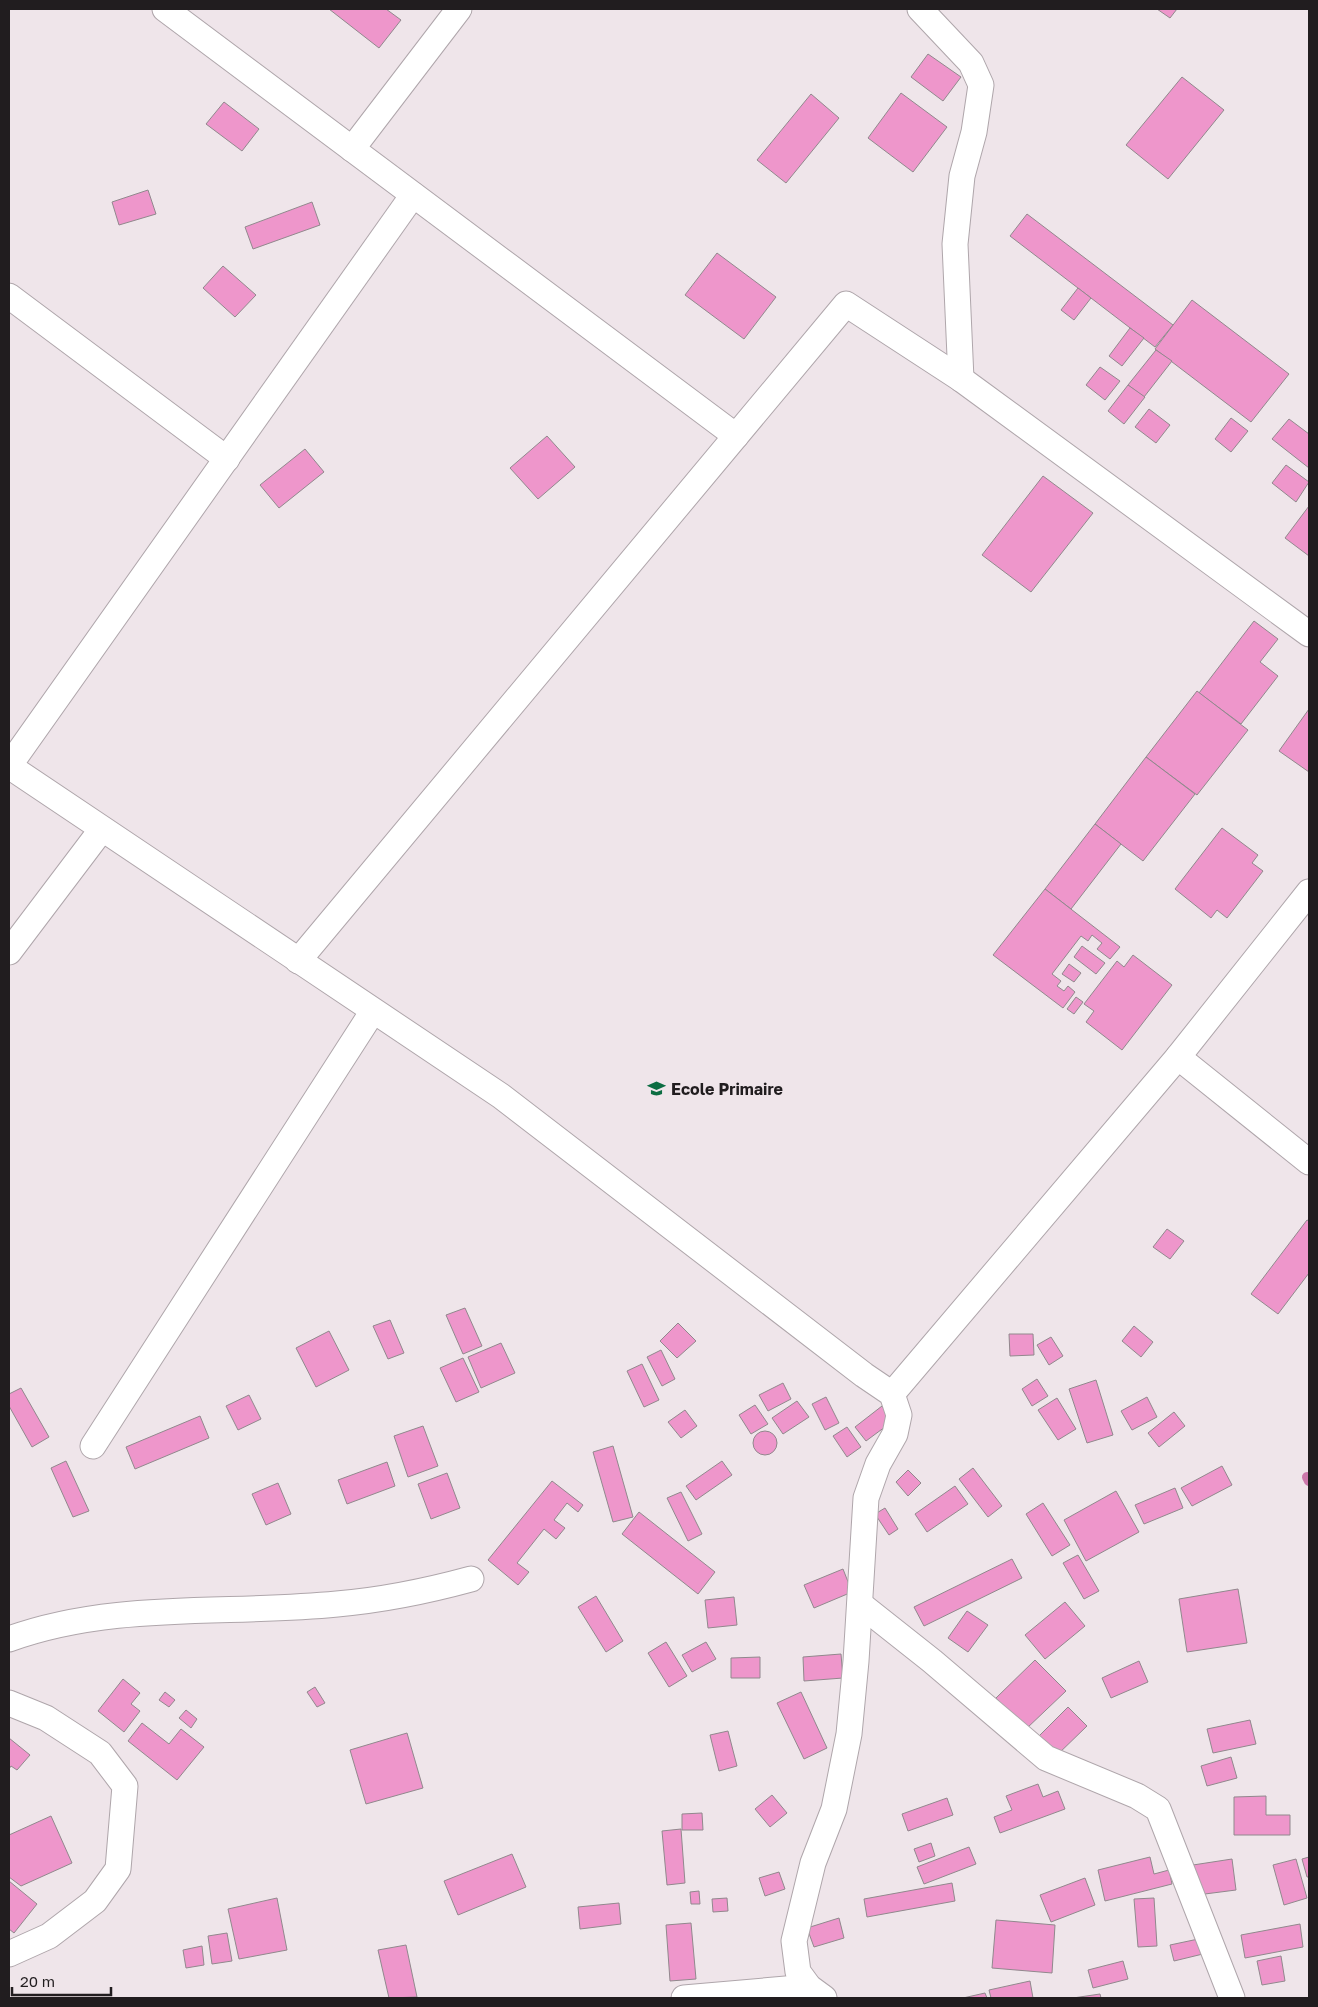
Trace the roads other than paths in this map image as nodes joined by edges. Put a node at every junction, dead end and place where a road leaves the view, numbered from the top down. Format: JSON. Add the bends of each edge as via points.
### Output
{"nodes":[{"id":1,"x":165,"y":9,"type":"edge"},
{"id":2,"x":459,"y":9,"type":"edge"},
{"id":3,"x":929,"y":11,"type":"edge"},
{"id":4,"x":352,"y":149,"type":"junction"},
{"id":5,"x":413,"y":195,"type":"junction"},
{"id":6,"x":9,"y":296,"type":"edge"},
{"id":7,"x":961,"y":379,"type":"junction"},
{"id":8,"x":736,"y":436,"type":"junction"},
{"id":9,"x":227,"y":459,"type":"junction"},
{"id":10,"x":1309,"y":634,"type":"edge"},
{"id":11,"x":9,"y":766,"type":"edge"},
{"id":12,"x":102,"y":830,"type":"junction"},
{"id":13,"x":1309,"y":892,"type":"edge"},
{"id":14,"x":9,"y":952,"type":"edge"},
{"id":15,"x":298,"y":962,"type":"junction"},
{"id":16,"x":373,"y":1011,"type":"junction"},
{"id":17,"x":1178,"y":1057,"type":"junction"},
{"id":18,"x":1309,"y":1162,"type":"edge"},
{"id":19,"x":892,"y":1394,"type":"junction"},
{"id":20,"x":93,"y":1446,"type":"dead end"},
{"id":21,"x":471,"y":1579,"type":"dead end"},
{"id":22,"x":860,"y":1604,"type":"junction"},
{"id":23,"x":9,"y":1639,"type":"edge"},
{"id":24,"x":9,"y":1703,"type":"edge"},
{"id":25,"x":9,"y":1954,"type":"edge"},
{"id":26,"x":816,"y":1993,"type":"edge"},
{"id":27,"x":684,"y":1998,"type":"edge"},
{"id":28,"x":1232,"y":1998,"type":"edge"}],
"edges":[{"from":1,"to":4,"type":"street"},
{"from":2,"to":4,"type":"street"},
{"from":3,"to":7,"type":"street","via":[[971,63],[981,85],[974,132],[962,176],[955,244]]},
{"from":4,"to":5,"type":"street"},
{"from":5,"to":8,"type":"street"},
{"from":5,"to":9,"type":"street"},
{"from":6,"to":9,"type":"street"},
{"from":7,"to":8,"type":"street","via":[[846,304]]},
{"from":7,"to":10,"type":"street"},
{"from":8,"to":15,"type":"street"},
{"from":9,"to":11,"type":"street"},
{"from":11,"to":12,"type":"street"},
{"from":12,"to":14,"type":"street"},
{"from":12,"to":15,"type":"street"},
{"from":13,"to":17,"type":"street"},
{"from":15,"to":16,"type":"street"},
{"from":16,"to":19,"type":"street","via":[[501,1096]]},
{"from":16,"to":20,"type":"street"},
{"from":17,"to":18,"type":"street"},
{"from":17,"to":19,"type":"street"},
{"from":19,"to":22,"type":"street","via":[[900,1415],[895,1434],[878,1464],[866,1498]]},
{"from":21,"to":23,"type":"street","via":[[412,1595],[336,1604],[96,1617],[38,1629]]},
{"from":22,"to":26,"type":"street","via":[[848,1734],[834,1809],[813,1863],[794,1941],[798,1972]]},
{"from":22,"to":28,"type":"street","via":[[1046,1758],[1137,1796],[1158,1809]]},
{"from":24,"to":25,"type":"street","via":[[46,1718],[100,1753],[126,1786],[118,1868],[95,1901],[49,1936]]},
{"from":26,"to":27,"type":"street"}]}
